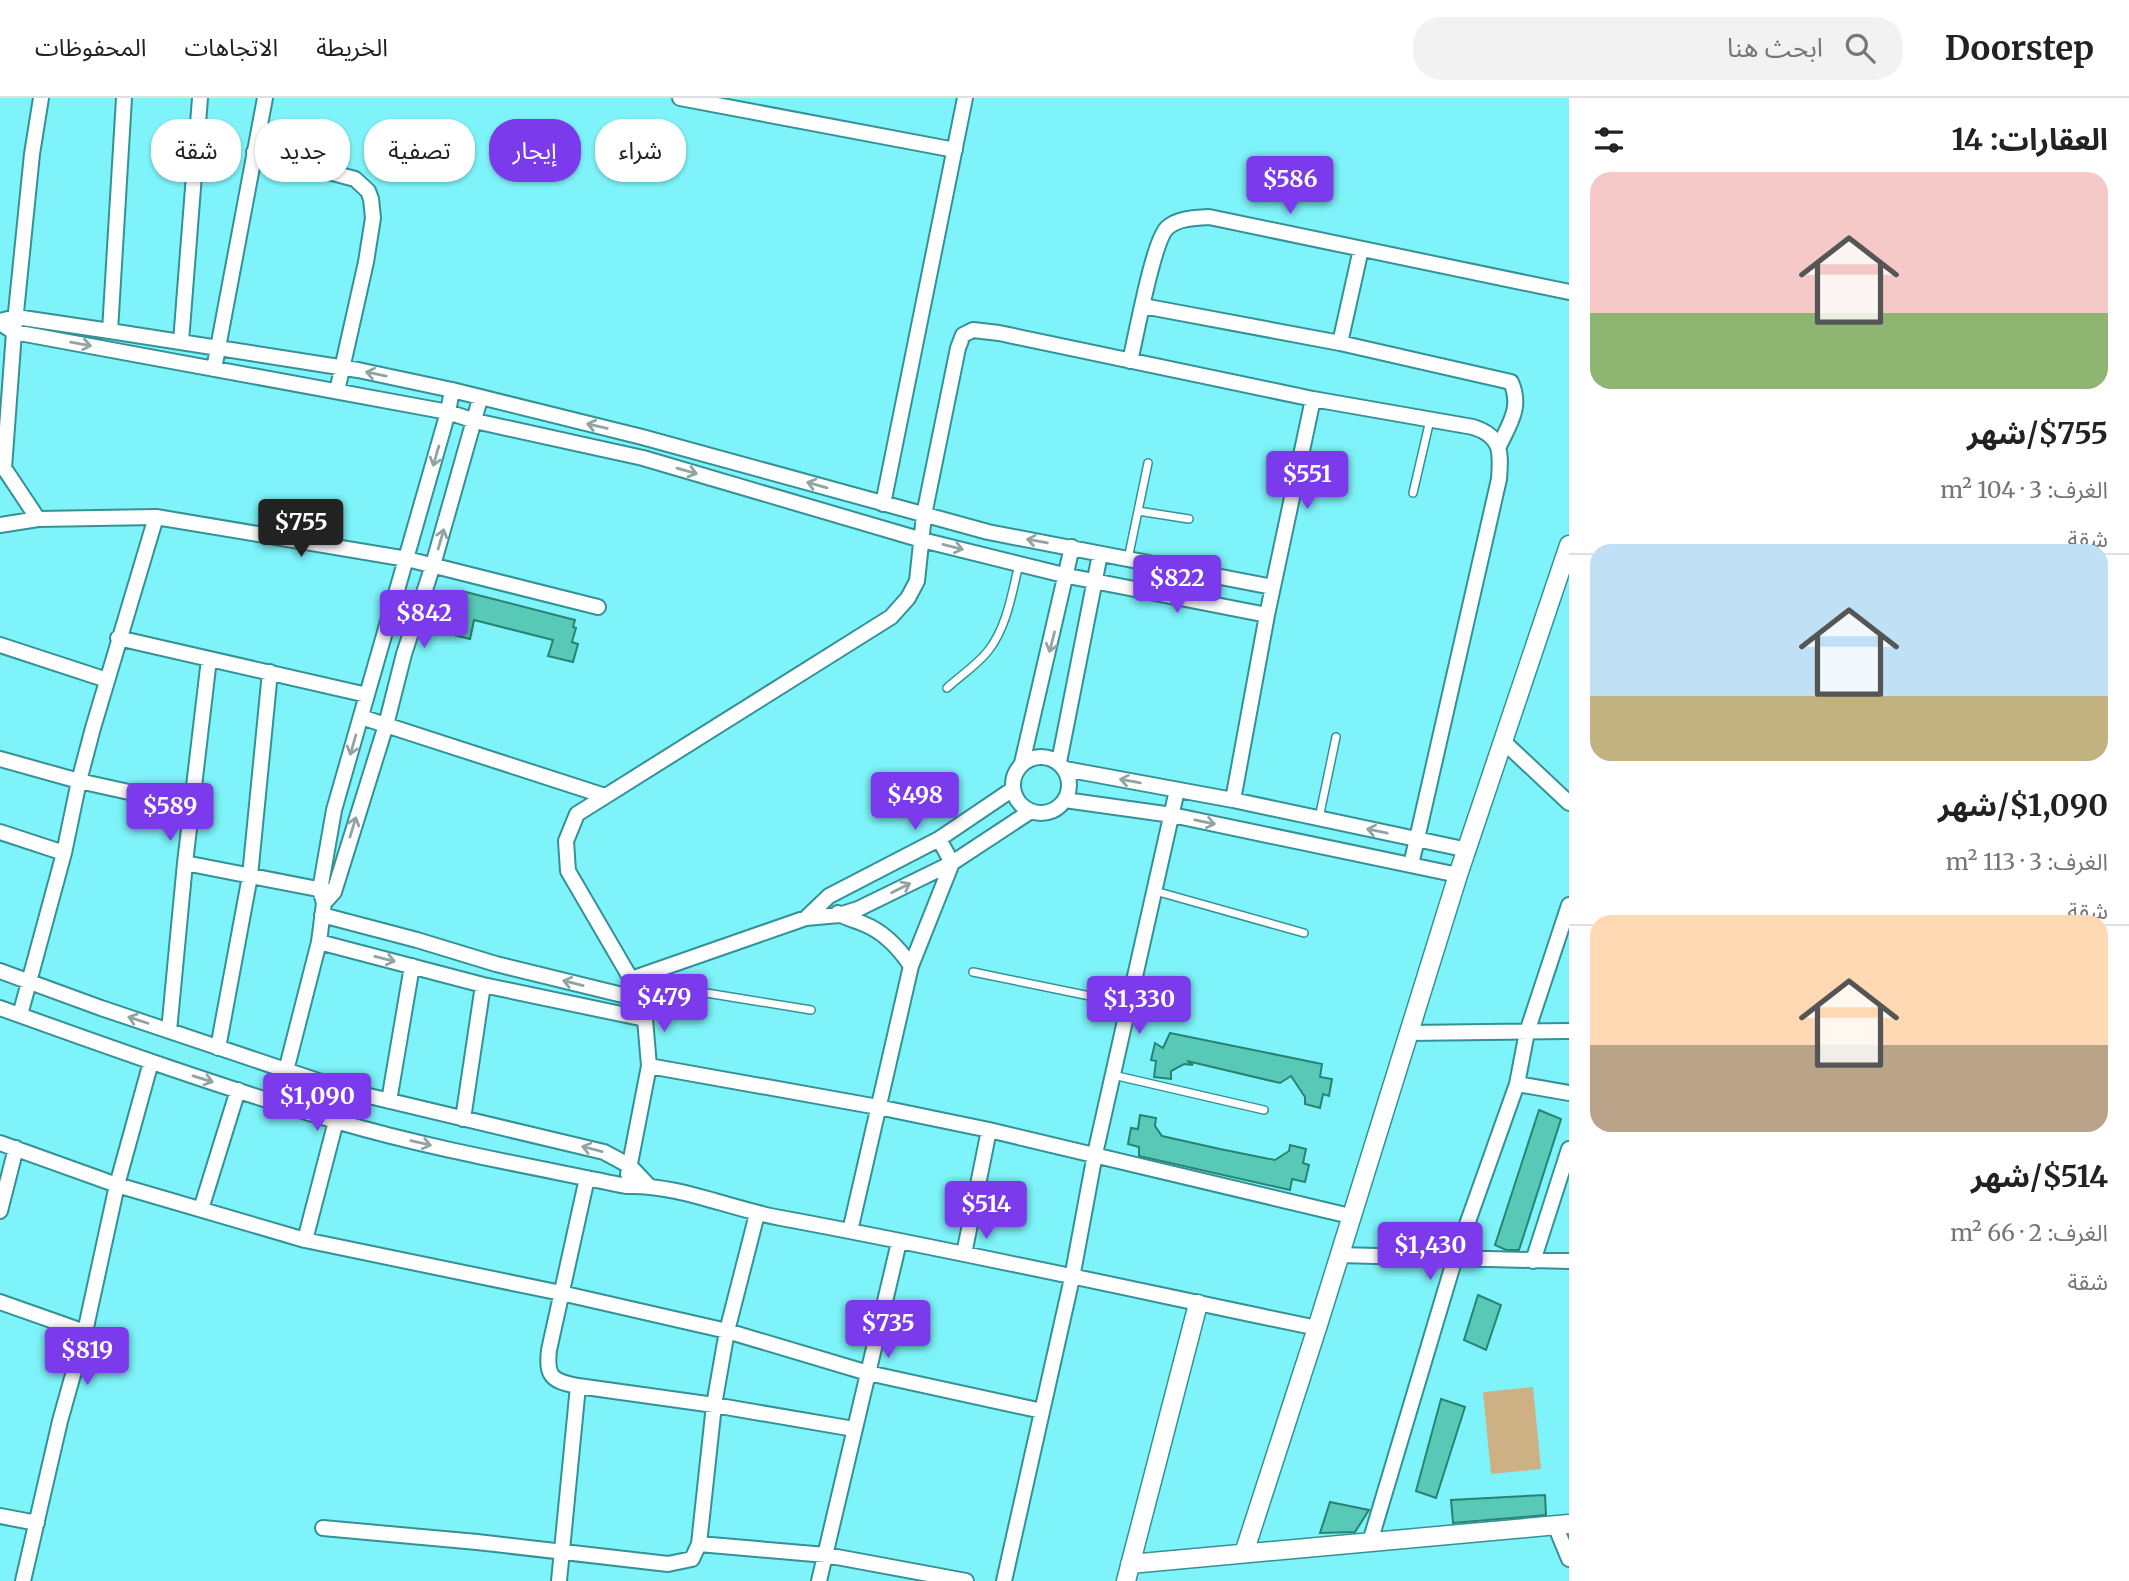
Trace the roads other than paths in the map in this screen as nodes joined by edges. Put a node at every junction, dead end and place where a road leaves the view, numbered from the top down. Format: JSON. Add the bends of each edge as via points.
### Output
{"nodes":[{"id":1,"x":41,"y":98,"type":"edge"},
{"id":2,"x":124,"y":98,"type":"edge"},
{"id":3,"x":201,"y":98,"type":"edge"},
{"id":4,"x":265,"y":98,"type":"edge"},
{"id":5,"x":680,"y":98,"type":"edge"},
{"id":6,"x":965,"y":98,"type":"edge"},
{"id":7,"x":955,"y":150,"type":"junction"},
{"id":8,"x":254,"y":152,"type":"junction"},
{"id":9,"x":1361,"y":249,"type":"junction"},
{"id":10,"x":1569,"y":292,"type":"edge"},
{"id":11,"x":1143,"y":306,"type":"junction"},
{"id":12,"x":0,"y":322,"type":"edge"},
{"id":13,"x":15,"y":325,"type":"junction"},
{"id":14,"x":110,"y":331,"type":"junction"},
{"id":15,"x":181,"y":342,"type":"junction"},
{"id":16,"x":1340,"y":343,"type":"junction"},
{"id":17,"x":218,"y":349,"type":"junction"},
{"id":18,"x":1130,"y":361,"type":"junction"},
{"id":19,"x":341,"y":368,"type":"junction"},
{"id":20,"x":214,"y":369,"type":"junction"},
{"id":21,"x":452,"y":390,"type":"junction"},
{"id":22,"x":337,"y":391,"type":"junction"},
{"id":23,"x":480,"y":399,"type":"junction"},
{"id":24,"x":1313,"y":400,"type":"junction"},
{"id":25,"x":449,"y":412,"type":"junction"},
{"id":26,"x":1430,"y":419,"type":"junction"},
{"id":27,"x":475,"y":421,"type":"junction"},
{"id":28,"x":1499,"y":446,"type":"junction"},
{"id":29,"x":1148,"y":463,"type":"dead end"},
{"id":30,"x":2,"y":468,"type":"edge"},
{"id":31,"x":1413,"y":493,"type":"dead end"},
{"id":32,"x":883,"y":504,"type":"junction"},
{"id":33,"x":1138,"y":511,"type":"junction"},
{"id":34,"x":924,"y":515,"type":"junction"},
{"id":35,"x":156,"y":517,"type":"junction"},
{"id":36,"x":38,"y":519,"type":"junction"},
{"id":37,"x":1189,"y":519,"type":"dead end"},
{"id":38,"x":0,"y":525,"type":"edge"},
{"id":39,"x":922,"y":540,"type":"junction"},
{"id":40,"x":1569,"y":545,"type":"edge"},
{"id":41,"x":1073,"y":547,"type":"junction"},
{"id":42,"x":1100,"y":554,"type":"junction"},
{"id":43,"x":407,"y":559,"type":"junction"},
{"id":44,"x":1129,"y":559,"type":"junction"},
{"id":45,"x":1019,"y":564,"type":"junction"},
{"id":46,"x":433,"y":565,"type":"junction"},
{"id":47,"x":1068,"y":576,"type":"junction"},
{"id":48,"x":1095,"y":581,"type":"junction"},
{"id":49,"x":1272,"y":587,"type":"junction"},
{"id":50,"x":598,"y":607,"type":"dead end"},
{"id":51,"x":1266,"y":615,"type":"junction"},
{"id":52,"x":118,"y":638,"type":"junction"},
{"id":53,"x":0,"y":645,"type":"edge"},
{"id":54,"x":209,"y":659,"type":"junction"},
{"id":55,"x":270,"y":672,"type":"junction"},
{"id":56,"x":107,"y":680,"type":"junction"},
{"id":57,"x":947,"y":688,"type":"dead end"},
{"id":58,"x":367,"y":695,"type":"junction"},
{"id":59,"x":361,"y":717,"type":"junction"},
{"id":60,"x":386,"y":725,"type":"junction"},
{"id":61,"x":1336,"y":737,"type":"dead end"},
{"id":62,"x":1504,"y":742,"type":"junction"},
{"id":63,"x":0,"y":759,"type":"edge"},
{"id":64,"x":1022,"y":763,"type":"junction"},
{"id":65,"x":1062,"y":766,"type":"junction"},
{"id":66,"x":79,"y":781,"type":"junction"},
{"id":67,"x":1013,"y":789,"type":"junction"},
{"id":68,"x":1177,"y":790,"type":"junction"},
{"id":69,"x":605,"y":796,"type":"junction"},
{"id":70,"x":1065,"y":800,"type":"junction"},
{"id":71,"x":1233,"y":800,"type":"junction"},
{"id":72,"x":1569,"y":803,"type":"edge"},
{"id":73,"x":192,"y":806,"type":"junction"},
{"id":74,"x":1031,"y":811,"type":"junction"},
{"id":75,"x":1172,"y":815,"type":"junction"},
{"id":76,"x":1319,"y":818,"type":"junction"},
{"id":77,"x":0,"y":832,"type":"edge"},
{"id":78,"x":939,"y":839,"type":"junction"},
{"id":79,"x":1418,"y":840,"type":"junction"},
{"id":80,"x":1468,"y":850,"type":"junction"},
{"id":81,"x":64,"y":853,"type":"junction"},
{"id":82,"x":185,"y":863,"type":"junction"},
{"id":83,"x":952,"y":863,"type":"junction"},
{"id":84,"x":1411,"y":865,"type":"junction"},
{"id":85,"x":1458,"y":875,"type":"junction"},
{"id":86,"x":250,"y":876,"type":"junction"},
{"id":87,"x":1154,"y":891,"type":"junction"},
{"id":88,"x":829,"y":896,"type":"junction"},
{"id":89,"x":325,"y":900,"type":"junction"},
{"id":90,"x":1569,"y":905,"type":"edge"},
{"id":91,"x":839,"y":915,"type":"junction"},
{"id":92,"x":806,"y":918,"type":"junction"},
{"id":93,"x":1304,"y":933,"type":"dead end"},
{"id":94,"x":319,"y":942,"type":"junction"},
{"id":95,"x":412,"y":966,"type":"junction"},
{"id":96,"x":911,"y":966,"type":"junction"},
{"id":97,"x":0,"y":971,"type":"edge"},
{"id":98,"x":973,"y":972,"type":"dead end"},
{"id":99,"x":631,"y":979,"type":"junction"},
{"id":100,"x":29,"y":981,"type":"junction"},
{"id":101,"x":483,"y":985,"type":"junction"},
{"id":102,"x":639,"y":999,"type":"junction"},
{"id":103,"x":1129,"y":1004,"type":"junction"},
{"id":104,"x":0,"y":1008,"type":"edge"},
{"id":105,"x":810,"y":1010,"type":"dead end"},
{"id":106,"x":20,"y":1015,"type":"junction"},
{"id":107,"x":645,"y":1019,"type":"junction"},
{"id":108,"x":169,"y":1031,"type":"junction"},
{"id":109,"x":1569,"y":1031,"type":"edge"},
{"id":110,"x":1527,"y":1032,"type":"junction"},
{"id":111,"x":1408,"y":1033,"type":"junction"},
{"id":112,"x":218,"y":1048,"type":"junction"},
{"id":113,"x":151,"y":1062,"type":"junction"},
{"id":114,"x":649,"y":1066,"type":"junction"},
{"id":115,"x":285,"y":1071,"type":"junction"},
{"id":116,"x":1113,"y":1074,"type":"junction"},
{"id":117,"x":1517,"y":1084,"type":"junction"},
{"id":118,"x":238,"y":1090,"type":"junction"},
{"id":119,"x":1569,"y":1093,"type":"edge"},
{"id":120,"x":389,"y":1101,"type":"junction"},
{"id":121,"x":278,"y":1102,"type":"junction"},
{"id":122,"x":878,"y":1107,"type":"junction"},
{"id":123,"x":1264,"y":1110,"type":"dead end"},
{"id":124,"x":463,"y":1119,"type":"junction"},
{"id":125,"x":336,"y":1121,"type":"junction"},
{"id":126,"x":989,"y":1130,"type":"junction"},
{"id":127,"x":0,"y":1143,"type":"edge"},
{"id":128,"x":16,"y":1149,"type":"junction"},
{"id":129,"x":1569,"y":1149,"type":"edge"},
{"id":130,"x":1095,"y":1154,"type":"junction"},
{"id":131,"x":630,"y":1166,"type":"junction"},
{"id":132,"x":587,"y":1178,"type":"junction"},
{"id":133,"x":117,"y":1185,"type":"junction"},
{"id":134,"x":648,"y":1185,"type":"junction"},
{"id":135,"x":626,"y":1186,"type":"junction"},
{"id":136,"x":201,"y":1209,"type":"junction"},
{"id":137,"x":0,"y":1211,"type":"edge"},
{"id":138,"x":757,"y":1214,"type":"junction"},
{"id":139,"x":1350,"y":1216,"type":"junction"},
{"id":140,"x":850,"y":1231,"type":"junction"},
{"id":141,"x":304,"y":1240,"type":"junction"},
{"id":142,"x":899,"y":1242,"type":"junction"},
{"id":143,"x":964,"y":1254,"type":"junction"},
{"id":144,"x":1339,"y":1255,"type":"junction"},
{"id":145,"x":1455,"y":1258,"type":"junction"},
{"id":146,"x":1533,"y":1261,"type":"junction"},
{"id":147,"x":1569,"y":1261,"type":"edge"},
{"id":148,"x":1073,"y":1278,"type":"junction"},
{"id":149,"x":561,"y":1293,"type":"junction"},
{"id":150,"x":0,"y":1303,"type":"edge"},
{"id":151,"x":1198,"y":1304,"type":"junction"},
{"id":152,"x":1317,"y":1328,"type":"junction"},
{"id":153,"x":727,"y":1331,"type":"junction"},
{"id":154,"x":85,"y":1332,"type":"junction"},
{"id":155,"x":868,"y":1373,"type":"junction"},
{"id":156,"x":578,"y":1386,"type":"junction"},
{"id":157,"x":714,"y":1405,"type":"junction"},
{"id":158,"x":1042,"y":1411,"type":"junction"},
{"id":159,"x":854,"y":1429,"type":"junction"},
{"id":160,"x":0,"y":1516,"type":"edge"},
{"id":161,"x":37,"y":1523,"type":"junction"},
{"id":162,"x":1562,"y":1525,"type":"edge"},
{"id":163,"x":323,"y":1528,"type":"dead end"},
{"id":164,"x":1370,"y":1542,"type":"junction"},
{"id":165,"x":699,"y":1544,"type":"junction"},
{"id":166,"x":562,"y":1552,"type":"junction"},
{"id":167,"x":1244,"y":1553,"type":"junction"},
{"id":168,"x":825,"y":1555,"type":"junction"},
{"id":169,"x":1569,"y":1559,"type":"edge"},
{"id":170,"x":1128,"y":1572,"type":"edge"},
{"id":171,"x":23,"y":1581,"type":"edge"},
{"id":172,"x":559,"y":1581,"type":"edge"},
{"id":173,"x":819,"y":1581,"type":"edge"},
{"id":174,"x":966,"y":1581,"type":"edge"},
{"id":175,"x":1004,"y":1581,"type":"edge"}],
"edges":[{"from":1,"to":13,"type":"street"},
{"from":2,"to":14,"type":"street"},
{"from":3,"to":15,"type":"street"},
{"from":4,"to":8,"type":"street"},
{"from":5,"to":7,"type":"street"},
{"from":6,"to":7,"type":"street"},
{"from":7,"to":32,"type":"street"},
{"from":8,"to":17,"type":"street"},
{"from":8,"to":19,"type":"street","via":[[355,179],[368,191],[373,218]]},
{"from":9,"to":10,"type":"street"},
{"from":9,"to":11,"type":"street","via":[[1209,217],[1186,219],[1166,229]]},
{"from":9,"to":16,"type":"street"},
{"from":11,"to":16,"type":"street"},
{"from":11,"to":18,"type":"street"},
{"from":12,"to":13,"type":"street"},
{"from":13,"to":14,"type":"street"},
{"from":13,"to":20,"type":"street","one_way":true},
{"from":13,"to":30,"type":"street"},
{"from":14,"to":15,"type":"street"},
{"from":15,"to":17,"type":"street"},
{"from":16,"to":28,"type":"street","via":[[1511,382],[1517,395],[1514,412]]},
{"from":17,"to":19,"type":"street"},
{"from":17,"to":20,"type":"street"},
{"from":18,"to":24,"type":"street"},
{"from":18,"to":34,"type":"street","via":[[980,330],[968,332],[958,348]]},
{"from":21,"to":19,"type":"street","one_way":true},
{"from":19,"to":22,"type":"street"},
{"from":20,"to":22,"type":"street"},
{"from":21,"to":23,"type":"street"},
{"from":21,"to":25,"type":"street"},
{"from":22,"to":25,"type":"street"},
{"from":23,"to":27,"type":"street"},
{"from":32,"to":23,"type":"street","one_way":true,"via":[[642,437]]},
{"from":24,"to":26,"type":"street"},
{"from":24,"to":49,"type":"street"},
{"from":25,"to":27,"type":"street"},
{"from":25,"to":43,"type":"street","one_way":true},
{"from":26,"to":28,"type":"street","via":[[1484,430]]},
{"from":26,"to":31,"type":"lane"},
{"from":27,"to":39,"type":"street","one_way":true,"via":[[643,458]]},
{"from":46,"to":27,"type":"street","one_way":true},
{"from":28,"to":79,"type":"street","via":[[1499,479]]},
{"from":29,"to":33,"type":"lane"},
{"from":30,"to":36,"type":"street"},
{"from":32,"to":34,"type":"street"},
{"from":33,"to":37,"type":"lane"},
{"from":33,"to":44,"type":"lane"},
{"from":34,"to":39,"type":"street"},
{"from":41,"to":34,"type":"street","one_way":true,"via":[[988,533]]},
{"from":35,"to":36,"type":"street"},
{"from":35,"to":43,"type":"street"},
{"from":35,"to":52,"type":"street"},
{"from":36,"to":38,"type":"street"},
{"from":39,"to":45,"type":"street","one_way":true},
{"from":39,"to":69,"type":"street","via":[[917,581],[891,617]]},
{"from":40,"to":62,"type":"street"},
{"from":41,"to":42,"type":"street"},
{"from":41,"to":47,"type":"street"},
{"from":42,"to":44,"type":"street"},
{"from":42,"to":48,"type":"street"},
{"from":43,"to":46,"type":"street"},
{"from":43,"to":58,"type":"street"},
{"from":44,"to":49,"type":"street"},
{"from":45,"to":47,"type":"street"},
{"from":45,"to":57,"type":"lane","via":[[998,635],[988,651]]},
{"from":46,"to":50,"type":"street"},
{"from":46,"to":60,"type":"street"},
{"from":47,"to":48,"type":"street"},
{"from":47,"to":64,"type":"street","one_way":true},
{"from":48,"to":51,"type":"street"},
{"from":48,"to":65,"type":"street"},
{"from":49,"to":51,"type":"street"},
{"from":51,"to":71,"type":"street"},
{"from":52,"to":54,"type":"street"},
{"from":52,"to":56,"type":"street"},
{"from":53,"to":56,"type":"street"},
{"from":54,"to":55,"type":"street"},
{"from":54,"to":73,"type":"street"},
{"from":55,"to":58,"type":"street"},
{"from":55,"to":86,"type":"street"},
{"from":56,"to":66,"type":"street"},
{"from":58,"to":59,"type":"street"},
{"from":59,"to":60,"type":"street"},
{"from":59,"to":89,"type":"street","one_way":true,"via":[[334,810]]},
{"from":60,"to":69,"type":"street"},
{"from":89,"to":60,"type":"street","one_way":true},
{"from":61,"to":76,"type":"lane"},
{"from":62,"to":72,"type":"street"},
{"from":62,"to":80,"type":"street"},
{"from":63,"to":66,"type":"street"},
{"from":64,"to":65,"type":"street","via":[[1040,756]]},
{"from":64,"to":67,"type":"street"},
{"from":68,"to":65,"type":"street","one_way":true},
{"from":65,"to":70,"type":"street","via":[[1070,785]]},
{"from":66,"to":73,"type":"street"},
{"from":66,"to":81,"type":"street"},
{"from":67,"to":74,"type":"street","via":[[1016,799]]},
{"from":67,"to":78,"type":"street"},
{"from":68,"to":71,"type":"street"},
{"from":68,"to":75,"type":"street"},
{"from":69,"to":99,"type":"street","via":[[577,814],[566,841],[568,871]]},
{"from":70,"to":74,"type":"street","via":[[1050,812]]},
{"from":70,"to":75,"type":"street"},
{"from":71,"to":76,"type":"street"},
{"from":73,"to":82,"type":"street"},
{"from":74,"to":83,"type":"street"},
{"from":75,"to":84,"type":"street","one_way":true},
{"from":75,"to":87,"type":"street"},
{"from":79,"to":76,"type":"street","one_way":true},
{"from":77,"to":81,"type":"street"},
{"from":78,"to":83,"type":"street"},
{"from":78,"to":88,"type":"street"},
{"from":79,"to":80,"type":"street"},
{"from":79,"to":84,"type":"street"},
{"from":80,"to":85,"type":"street"},
{"from":81,"to":100,"type":"street"},
{"from":82,"to":86,"type":"street"},
{"from":82,"to":108,"type":"street"},
{"from":91,"to":83,"type":"street","one_way":true},
{"from":83,"to":96,"type":"street"},
{"from":84,"to":85,"type":"street"},
{"from":85,"to":111,"type":"street"},
{"from":86,"to":89,"type":"street"},
{"from":86,"to":112,"type":"street"},
{"from":87,"to":93,"type":"lane"},
{"from":87,"to":103,"type":"street"},
{"from":88,"to":91,"type":"street"},
{"from":88,"to":92,"type":"street"},
{"from":89,"to":94,"type":"street"},
{"from":102,"to":89,"type":"street","one_way":true,"via":[[417,940]]},
{"from":90,"to":110,"type":"street"},
{"from":91,"to":92,"type":"street"},
{"from":91,"to":96,"type":"street","via":[[880,933]]},
{"from":92,"to":99,"type":"street"},
{"from":94,"to":95,"type":"street","one_way":true},
{"from":94,"to":115,"type":"street"},
{"from":95,"to":101,"type":"street"},
{"from":95,"to":120,"type":"street"},
{"from":96,"to":122,"type":"street"},
{"from":97,"to":100,"type":"street"},
{"from":98,"to":103,"type":"lane"},
{"from":99,"to":102,"type":"street"},
{"from":100,"to":106,"type":"street"},
{"from":108,"to":100,"type":"street","one_way":true},
{"from":101,"to":107,"type":"street"},
{"from":101,"to":124,"type":"street"},
{"from":102,"to":105,"type":"lane","via":[[700,992]]},
{"from":102,"to":107,"type":"street"},
{"from":103,"to":116,"type":"street"},
{"from":104,"to":106,"type":"street"},
{"from":106,"to":113,"type":"street"},
{"from":107,"to":114,"type":"street"},
{"from":108,"to":112,"type":"street"},
{"from":109,"to":110,"type":"street"},
{"from":110,"to":111,"type":"street"},
{"from":110,"to":117,"type":"street"},
{"from":111,"to":139,"type":"street"},
{"from":112,"to":115,"type":"street"},
{"from":113,"to":118,"type":"street","one_way":true},
{"from":113,"to":133,"type":"street"},
{"from":114,"to":122,"type":"street"},
{"from":114,"to":131,"type":"street"},
{"from":115,"to":120,"type":"street"},
{"from":115,"to":121,"type":"street"},
{"from":116,"to":123,"type":"lane"},
{"from":116,"to":130,"type":"street"},
{"from":117,"to":119,"type":"street"},
{"from":117,"to":145,"type":"street"},
{"from":118,"to":121,"type":"street"},
{"from":118,"to":136,"type":"street"},
{"from":120,"to":124,"type":"street"},
{"from":121,"to":125,"type":"street"},
{"from":122,"to":126,"type":"street"},
{"from":122,"to":140,"type":"street"},
{"from":131,"to":124,"type":"street","one_way":true,"via":[[604,1152]]},
{"from":125,"to":132,"type":"street","one_way":true},
{"from":125,"to":141,"type":"street"},
{"from":126,"to":130,"type":"street"},
{"from":126,"to":143,"type":"street"},
{"from":127,"to":128,"type":"street"},
{"from":128,"to":133,"type":"street"},
{"from":128,"to":137,"type":"street"},
{"from":129,"to":146,"type":"street"},
{"from":130,"to":139,"type":"street"},
{"from":130,"to":148,"type":"street"},
{"from":131,"to":134,"type":"street"},
{"from":131,"to":135,"type":"street"},
{"from":132,"to":135,"type":"street"},
{"from":132,"to":149,"type":"street"},
{"from":133,"to":136,"type":"street"},
{"from":133,"to":154,"type":"street"},
{"from":134,"to":135,"type":"street"},
{"from":134,"to":138,"type":"street"},
{"from":136,"to":141,"type":"street"},
{"from":138,"to":140,"type":"street"},
{"from":138,"to":153,"type":"street"},
{"from":139,"to":144,"type":"street"},
{"from":140,"to":142,"type":"street"},
{"from":141,"to":149,"type":"street"},
{"from":142,"to":143,"type":"street"},
{"from":142,"to":155,"type":"street"},
{"from":143,"to":148,"type":"street"},
{"from":144,"to":145,"type":"street"},
{"from":144,"to":152,"type":"street"},
{"from":145,"to":146,"type":"street"},
{"from":145,"to":164,"type":"street"},
{"from":146,"to":147,"type":"street"},
{"from":148,"to":151,"type":"street"},
{"from":148,"to":158,"type":"street"},
{"from":149,"to":153,"type":"street"},
{"from":149,"to":156,"type":"street","via":[[547,1366],[561,1382]]},
{"from":150,"to":154,"type":"street"},
{"from":151,"to":152,"type":"street"},
{"from":151,"to":170,"type":"street"},
{"from":152,"to":167,"type":"street"},
{"from":153,"to":155,"type":"street"},
{"from":153,"to":157,"type":"street"},
{"from":154,"to":161,"type":"street"},
{"from":155,"to":158,"type":"street"},
{"from":155,"to":159,"type":"street"},
{"from":156,"to":157,"type":"street"},
{"from":156,"to":166,"type":"street"},
{"from":157,"to":159,"type":"street"},
{"from":157,"to":165,"type":"street"},
{"from":158,"to":175,"type":"street"},
{"from":159,"to":168,"type":"street"},
{"from":160,"to":161,"type":"street"},
{"from":161,"to":171,"type":"street"},
{"from":162,"to":164,"type":"street"},
{"from":162,"to":169,"type":"street"},
{"from":163,"to":166,"type":"street"},
{"from":164,"to":167,"type":"street"},
{"from":165,"to":166,"type":"street","via":[[692,1559],[678,1564]]},
{"from":165,"to":168,"type":"street"},
{"from":166,"to":172,"type":"street"},
{"from":167,"to":170,"type":"street"},
{"from":168,"to":173,"type":"street"},
{"from":168,"to":174,"type":"street"}]}
